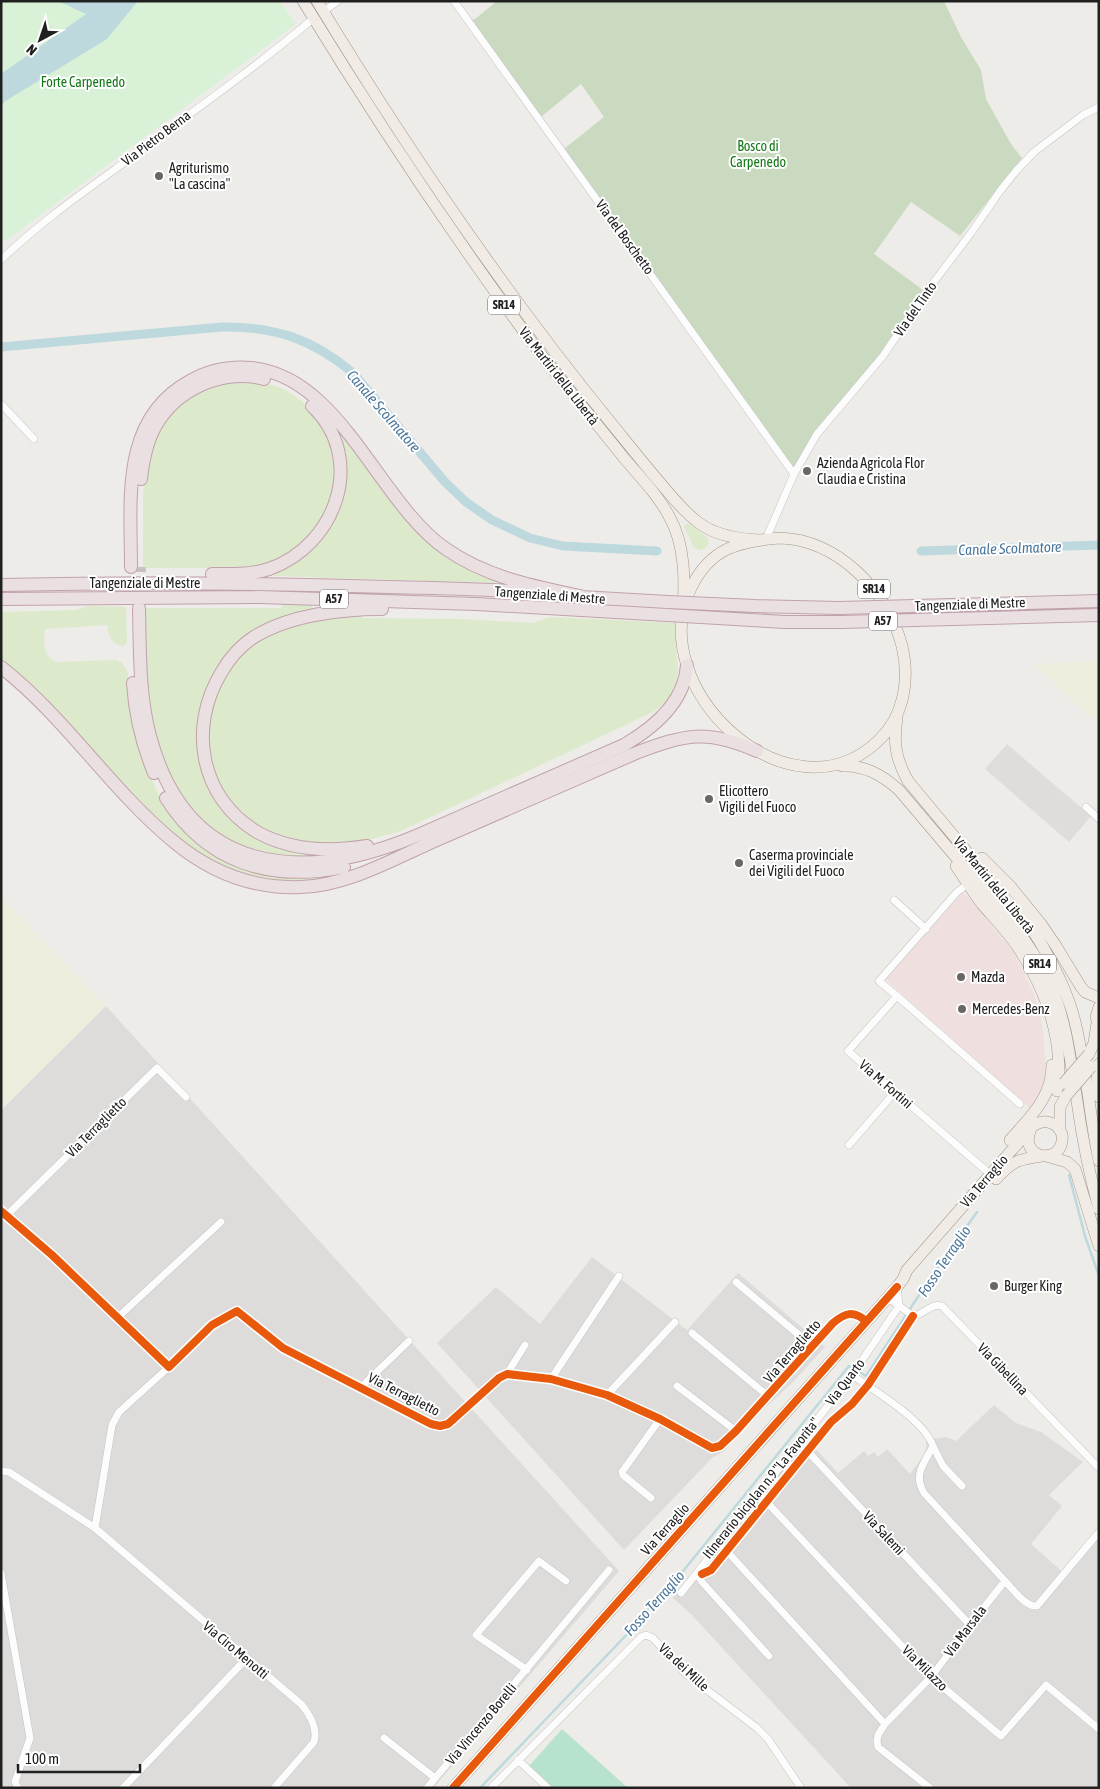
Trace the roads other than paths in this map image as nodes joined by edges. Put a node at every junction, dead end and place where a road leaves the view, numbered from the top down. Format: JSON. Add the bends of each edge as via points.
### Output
{"nodes":[{"id":1,"x":303,"y":1,"type":"edge"},
{"id":2,"x":317,"y":1,"type":"edge"},
{"id":3,"x":338,"y":1,"type":"edge"},
{"id":4,"x":454,"y":1,"type":"edge"},
{"id":5,"x":318,"y":15,"type":"junction"},
{"id":6,"x":1099,"y":107,"type":"edge"},
{"id":7,"x":1,"y":260,"type":"edge"},
{"id":8,"x":1,"y":404,"type":"edge"},
{"id":9,"x":34,"y":439,"type":"dead end"},
{"id":10,"x":794,"y":474,"type":"junction"},
{"id":11,"x":763,"y":539,"type":"junction"},
{"id":12,"x":146,"y":582,"type":"junction"},
{"id":13,"x":1,"y":585,"type":"edge"},
{"id":14,"x":589,"y":598,"type":"junction"},
{"id":15,"x":1,"y":599,"type":"edge"},
{"id":16,"x":1099,"y":601,"type":"edge"},
{"id":17,"x":503,"y":605,"type":"junction"},
{"id":18,"x":683,"y":610,"type":"junction"},
{"id":19,"x":1099,"y":615,"type":"edge"},
{"id":20,"x":687,"y":665,"type":"junction"},
{"id":21,"x":1,"y":667,"type":"edge"},
{"id":22,"x":898,"y":712,"type":"junction"},
{"id":23,"x":757,"y":751,"type":"junction"},
{"id":24,"x":835,"y":766,"type":"junction"},
{"id":25,"x":1086,"y":807,"type":"dead end"},
{"id":26,"x":936,"y":814,"type":"junction"},
{"id":27,"x":1099,"y":818,"type":"edge"},
{"id":28,"x":416,"y":836,"type":"junction"},
{"id":29,"x":436,"y":840,"type":"junction"},
{"id":30,"x":968,"y":878,"type":"junction"},
{"id":31,"x":894,"y":900,"type":"dead end"},
{"id":32,"x":926,"y":929,"type":"junction"},
{"id":33,"x":897,"y":996,"type":"junction"},
{"id":34,"x":1099,"y":998,"type":"edge"},
{"id":35,"x":1045,"y":1001,"type":"junction"},
{"id":36,"x":1099,"y":1007,"type":"edge"},
{"id":37,"x":1098,"y":1025,"type":"edge"},
{"id":38,"x":1090,"y":1060,"type":"edge"},
{"id":39,"x":1065,"y":1087,"type":"junction"},
{"id":40,"x":895,"y":1092,"type":"junction"},
{"id":41,"x":186,"y":1097,"type":"dead end"},
{"id":42,"x":1099,"y":1097,"type":"edge"},
{"id":43,"x":1020,"y":1104,"type":"dead end"},
{"id":44,"x":1033,"y":1127,"type":"junction"},
{"id":45,"x":1060,"y":1130,"type":"junction"},
{"id":46,"x":849,"y":1145,"type":"dead end"},
{"id":47,"x":1044,"y":1156,"type":"junction"},
{"id":48,"x":1099,"y":1161,"type":"edge"},
{"id":49,"x":990,"y":1174,"type":"junction"},
{"id":50,"x":1099,"y":1209,"type":"edge"},
{"id":51,"x":4,"y":1213,"type":"edge"},
{"id":52,"x":221,"y":1222,"type":"dead end"},
{"id":53,"x":1099,"y":1246,"type":"edge"},
{"id":54,"x":619,"y":1276,"type":"dead end"},
{"id":55,"x":736,"y":1282,"type":"dead end"},
{"id":56,"x":900,"y":1283,"type":"junction"},
{"id":57,"x":887,"y":1297,"type":"junction"},
{"id":58,"x":901,"y":1308,"type":"junction"},
{"id":59,"x":117,"y":1318,"type":"junction"},
{"id":60,"x":866,"y":1321,"type":"junction"},
{"id":61,"x":675,"y":1322,"type":"dead end"},
{"id":62,"x":692,"y":1333,"type":"dead end"},
{"id":63,"x":409,"y":1342,"type":"dead end"},
{"id":64,"x":525,"y":1345,"type":"dead end"},
{"id":65,"x":812,"y":1346,"type":"junction"},
{"id":66,"x":170,"y":1367,"type":"junction"},
{"id":67,"x":507,"y":1374,"type":"junction"},
{"id":68,"x":854,"y":1375,"type":"junction"},
{"id":69,"x":550,"y":1380,"type":"junction"},
{"id":70,"x":677,"y":1386,"type":"dead end"},
{"id":71,"x":361,"y":1387,"type":"junction"},
{"id":72,"x":607,"y":1395,"type":"junction"},
{"id":73,"x":768,"y":1396,"type":"junction"},
{"id":74,"x":660,"y":1419,"type":"junction"},
{"id":75,"x":736,"y":1431,"type":"junction"},
{"id":76,"x":799,"y":1442,"type":"junction"},
{"id":77,"x":933,"y":1446,"type":"junction"},
{"id":78,"x":1099,"y":1468,"type":"edge"},
{"id":79,"x":1,"y":1471,"type":"edge"},
{"id":80,"x":962,"y":1486,"type":"dead end"},
{"id":81,"x":760,"y":1495,"type":"junction"},
{"id":82,"x":651,"y":1498,"type":"dead end"},
{"id":83,"x":94,"y":1528,"type":"junction"},
{"id":84,"x":1099,"y":1532,"type":"edge"},
{"id":85,"x":721,"y":1543,"type":"junction"},
{"id":86,"x":609,"y":1570,"type":"dead end"},
{"id":87,"x":698,"y":1572,"type":"junction"},
{"id":88,"x":1,"y":1573,"type":"edge"},
{"id":89,"x":566,"y":1581,"type":"dead end"},
{"id":90,"x":1005,"y":1581,"type":"junction"},
{"id":91,"x":681,"y":1593,"type":"dead end"},
{"id":92,"x":970,"y":1625,"type":"junction"},
{"id":93,"x":769,"y":1656,"type":"dead end"},
{"id":94,"x":246,"y":1659,"type":"junction"},
{"id":95,"x":527,"y":1670,"type":"junction"},
{"id":96,"x":931,"y":1677,"type":"junction"},
{"id":97,"x":885,"y":1724,"type":"junction"},
{"id":98,"x":1099,"y":1729,"type":"edge"},
{"id":99,"x":384,"y":1738,"type":"dead end"},
{"id":100,"x":518,"y":1760,"type":"junction"},
{"id":101,"x":435,"y":1778,"type":"junction"},
{"id":102,"x":18,"y":1788,"type":"edge"},
{"id":103,"x":123,"y":1788,"type":"edge"},
{"id":104,"x":274,"y":1788,"type":"edge"},
{"id":105,"x":427,"y":1788,"type":"edge"},
{"id":106,"x":453,"y":1788,"type":"edge"},
{"id":107,"x":491,"y":1788,"type":"edge"},
{"id":108,"x":548,"y":1788,"type":"edge"},
{"id":109,"x":801,"y":1788,"type":"edge"},
{"id":110,"x":930,"y":1788,"type":"edge"}],
"edges":[{"from":1,"to":5,"type":"main road","name":"Via Martiri della Libertà","number":"SR14"},
{"from":2,"to":5,"type":"main road","name":"Via Martiri della Libertà","number":"SR14"},
{"from":3,"to":5,"type":"street","name":"Via Pietro Berna"},
{"from":4,"to":10,"type":"street","name":"Via del Boschetto"},
{"from":5,"to":7,"type":"street","name":"Via Pietro Berna","via":[[94,184]]},
{"from":5,"to":11,"type":"main road","name":"Via Martiri della Libertà","number":"SR14","via":[[479,250],[648,469],[700,524],[724,534]]},
{"from":5,"to":18,"type":"main road","name":"Via Martiri della Libertà","number":"SR14","via":[[391,141],[470,257],[548,364],[670,518],[683,561]]},
{"from":6,"to":10,"type":"street","name":"Via del Tinto","via":[[1083,115],[1034,152],[1016,171],[883,356],[817,434]]},
{"from":8,"to":9,"type":"street"},
{"from":10,"to":11,"type":"street","name":"Via del Tinto"},
{"from":11,"to":18,"type":"main road","number":"SR14","via":[[733,546],[710,559],[692,586]]},
{"from":11,"to":22,"type":"main road","number":"SR14","via":[[789,538],[822,548],[845,562],[873,588],[891,617],[902,649],[905,680]]},
{"from":12,"to":13,"type":"highway","name":"Tangenziale di Mestre","number":"A57"},
{"from":12,"to":14,"type":"highway","name":"Tangenziale di Mestre","number":"A57","via":[[456,589]]},
{"from":12,"to":14,"type":"highway","number":"A57","via":[[168,575],[256,572],[281,564],[307,546],[326,524],[340,484],[339,457],[323,418],[292,390],[271,381],[251,377],[227,378],[194,388],[176,402],[156,425],[144,458],[135,567],[131,496],[140,437],[148,420],[161,403],[191,380],[219,369],[243,367],[269,371],[309,392],[343,427],[408,514],[446,549],[502,578]]},
{"from":14,"to":16,"type":"highway","name":"Tangenziale di Mestre","number":"A57","bridge":true,"via":[[839,608]]},
{"from":15,"to":17,"type":"highway","name":"Tangenziale di Mestre","number":"A57","via":[[259,597]]},
{"from":17,"to":19,"type":"highway","name":"Tangenziale di Mestre","number":"A57","bridge":true,"via":[[785,622]]},
{"from":17,"to":28,"type":"highway","number":"A57","via":[[467,611],[354,610],[320,614],[282,624],[254,637],[237,651],[209,698],[202,736],[206,763],[221,797],[249,827],[278,842],[318,849],[362,847]]},
{"from":18,"to":20,"type":"main road","number":"SR14","via":[[682,639]]},
{"from":20,"to":23,"type":"main road","number":"SR14","via":[[697,689],[713,713],[731,732]]},
{"from":20,"to":28,"type":"highway","number":"A57","via":[[683,685],[675,701],[656,723],[636,738]]},
{"from":21,"to":29,"type":"highway","number":"A57","via":[[39,701],[166,835],[202,862],[233,877],[267,886],[312,886],[371,869]]},
{"from":22,"to":24,"type":"main road","number":"SR14","via":[[887,731],[870,748]]},
{"from":22,"to":26,"type":"main road","name":"Via Martiri della Libertà","number":"SR14","via":[[894,740],[898,761],[908,781]]},
{"from":23,"to":24,"type":"main road","number":"SR14","via":[[801,767]]},
{"from":23,"to":29,"type":"highway","number":"A57","via":[[714,736],[674,740],[636,753]]},
{"from":24,"to":30,"type":"main road","name":"Via Martiri della Libertà","number":"SR14","via":[[856,766],[879,774],[899,790],[938,834]]},
{"from":25,"to":27,"type":"street"},
{"from":26,"to":34,"type":"main road","number":"SR14","via":[[960,833],[1011,887],[1053,941],[1080,988]]},
{"from":26,"to":38,"type":"main road","name":"Via Martiri della Libertà","number":"SR14","via":[[1045,949],[1059,976]]},
{"from":28,"to":29,"type":"highway","number":"A57","via":[[349,858],[301,863],[250,856],[209,834],[176,798],[153,746],[142,693],[135,608],[134,695],[144,746],[164,795],[180,818],[205,843],[230,858],[254,865],[308,872],[386,857]]},
{"from":30,"to":32,"type":"street"},
{"from":30,"to":35,"type":"main road","number":"SR14","via":[[982,904],[1016,944]]},
{"from":30,"to":39,"type":"main road","name":"Via Martiri della Libertà","number":"SR14","via":[[1023,937],[1041,966],[1058,1006],[1070,1061]]},
{"from":31,"to":32,"type":"street"},
{"from":32,"to":33,"type":"street","via":[[879,981]]},
{"from":33,"to":40,"type":"street","name":"Via M. Fortini","via":[[848,1051]]},
{"from":33,"to":43,"type":"street"},
{"from":35,"to":39,"type":"main road","number":"SR14","via":[[1058,1048],[1060,1077]]},
{"from":35,"to":49,"type":"main road","via":[[1052,1065],[1050,1086],[1040,1104],[992,1164]]},
{"from":36,"to":37,"type":"main road","name":"Via Terraglio","via":[[1096,1013]]},
{"from":37,"to":38,"type":"main road","name":"Via Terraglio"},
{"from":38,"to":39,"type":"main road","name":"Via Terraglio","bridge":true},
{"from":38,"to":42,"type":"main road","via":[[1097,1078]]},
{"from":38,"to":48,"type":"main road","via":[[1088,1092]]},
{"from":39,"to":44,"type":"main road","name":"Via Terraglio"},
{"from":39,"to":45,"type":"main road","name":"Via Terraglio","via":[[1060,1107]]},
{"from":39,"to":50,"type":"main road","via":[[1077,1102]]},
{"from":40,"to":46,"type":"street"},
{"from":40,"to":49,"type":"street","name":"Via M. Fortini"},
{"from":41,"to":51,"type":"street","name":"Via Terraglietto","via":[[157,1068]]},
{"from":44,"to":45,"type":"main road","via":[[1044,1121]]},
{"from":44,"to":47,"type":"main road","via":[[1029,1145],[1034,1152]]},
{"from":44,"to":49,"type":"main road","name":"Via Terraglio"},
{"from":45,"to":47,"type":"main road","via":[[1060,1148]]},
{"from":47,"to":53,"type":"main road","via":[[1066,1162],[1074,1170]]},
{"from":47,"to":56,"type":"main road","name":"Via Terraglio","via":[[1023,1158],[1010,1164]]},
{"from":49,"to":56,"type":"main road","name":"Via Terraglio","via":[[907,1270]]},
{"from":51,"to":59,"type":"street","name":"Via Terraglietto"},
{"from":52,"to":59,"type":"street"},
{"from":54,"to":69,"type":"street"},
{"from":55,"to":65,"type":"street","name":"Via Terraglietto"},
{"from":56,"to":57,"type":"main road","name":"Via Terraglio"},
{"from":56,"to":58,"type":"street"},
{"from":57,"to":58,"type":"street","name":"Via Gibellina"},
{"from":57,"to":60,"type":"main road","name":"Via Terraglio"},
{"from":58,"to":68,"type":"street","name":"Via Quarto"},
{"from":58,"to":78,"type":"street","name":"Via Gibellina","via":[[916,1316],[932,1306],[942,1306]]},
{"from":59,"to":66,"type":"street","name":"Via Terraglietto"},
{"from":60,"to":65,"type":"street","name":"Via Terraglietto","via":[[859,1315],[841,1316]]},
{"from":60,"to":106,"type":"main road","name":"Via Terraglio"},
{"from":61,"to":72,"type":"street"},
{"from":62,"to":73,"type":"street","name":"Via Terraglietto"},
{"from":63,"to":71,"type":"street","name":"Via Terraglietto"},
{"from":64,"to":67,"type":"street","name":"Via Terraglietto"},
{"from":65,"to":73,"type":"street","name":"Via Terraglietto"},
{"from":66,"to":71,"type":"street","name":"Via Terraglietto","via":[[212,1325],[236,1311],[283,1348]]},
{"from":66,"to":83,"type":"street","via":[[119,1412],[112,1425]]},
{"from":67,"to":69,"type":"street","name":"Via Terraglietto"},
{"from":67,"to":71,"type":"street","name":"Via Terraglietto","via":[[448,1424],[440,1426]]},
{"from":68,"to":76,"type":"street","name":"Via Quarto"},
{"from":68,"to":77,"type":"street","via":[[912,1419],[930,1437]]},
{"from":69,"to":72,"type":"street","name":"Via Terraglietto"},
{"from":70,"to":75,"type":"street"},
{"from":72,"to":74,"type":"street","name":"Via Terraglietto"},
{"from":73,"to":75,"type":"street","name":"Via Terraglietto"},
{"from":74,"to":75,"type":"street","name":"Via Terraglietto","via":[[712,1448],[720,1446]]},
{"from":74,"to":82,"type":"street","via":[[622,1472]]},
{"from":76,"to":81,"type":"street","name":"Via Quarto"},
{"from":76,"to":92,"type":"street","name":"Via Salemi"},
{"from":77,"to":80,"type":"street","via":[[943,1466]]},
{"from":77,"to":90,"type":"street","via":[[918,1476],[919,1484]]},
{"from":79,"to":83,"type":"street","name":"Via Ciro Menotti","via":[[9,1472]]},
{"from":81,"to":85,"type":"street","name":"Via Quarto"},
{"from":81,"to":96,"type":"street","name":"Via Milazzo"},
{"from":83,"to":94,"type":"street","name":"Via Ciro Menotti"},
{"from":84,"to":90,"type":"street","via":[[1037,1606],[1027,1603]]},
{"from":85,"to":87,"type":"street","name":"Via Quarto"},
{"from":85,"to":97,"type":"street"},
{"from":86,"to":95,"type":"street","name":"Via Vincenzo Borelli"},
{"from":87,"to":91,"type":"street","name":"Via Quarto"},
{"from":87,"to":93,"type":"street","via":[[702,1582]]},
{"from":88,"to":102,"type":"street","via":[[30,1738],[16,1782]]},
{"from":89,"to":95,"type":"street","name":"Via Vincenzo Borelli","via":[[539,1561],[476,1635]]},
{"from":90,"to":92,"type":"street","name":"Via Marsala"},
{"from":92,"to":96,"type":"street","name":"Via Marsala"},
{"from":94,"to":103,"type":"street"},
{"from":94,"to":104,"type":"street","name":"Via Ciro Menotti","via":[[302,1705],[316,1735],[314,1742]]},
{"from":95,"to":101,"type":"street","name":"Via Vincenzo Borelli"},
{"from":96,"to":97,"type":"street","name":"Via Marsala"},
{"from":96,"to":98,"type":"street","name":"Via Milazzo","via":[[1001,1736],[1046,1685]]},
{"from":97,"to":110,"type":"street","name":"Via Marsala","via":[[878,1735],[878,1747]]},
{"from":99,"to":101,"type":"street","name":"Via Vincenzo Borelli"},
{"from":100,"to":107,"type":"street","name":"Via dei Mille"},
{"from":100,"to":108,"type":"street"},
{"from":100,"to":109,"type":"street","name":"Via dei Mille","via":[[646,1635],[653,1638],[686,1674],[757,1728]]},
{"from":101,"to":105,"type":"street","name":"Via Vincenzo Borelli"}]}
